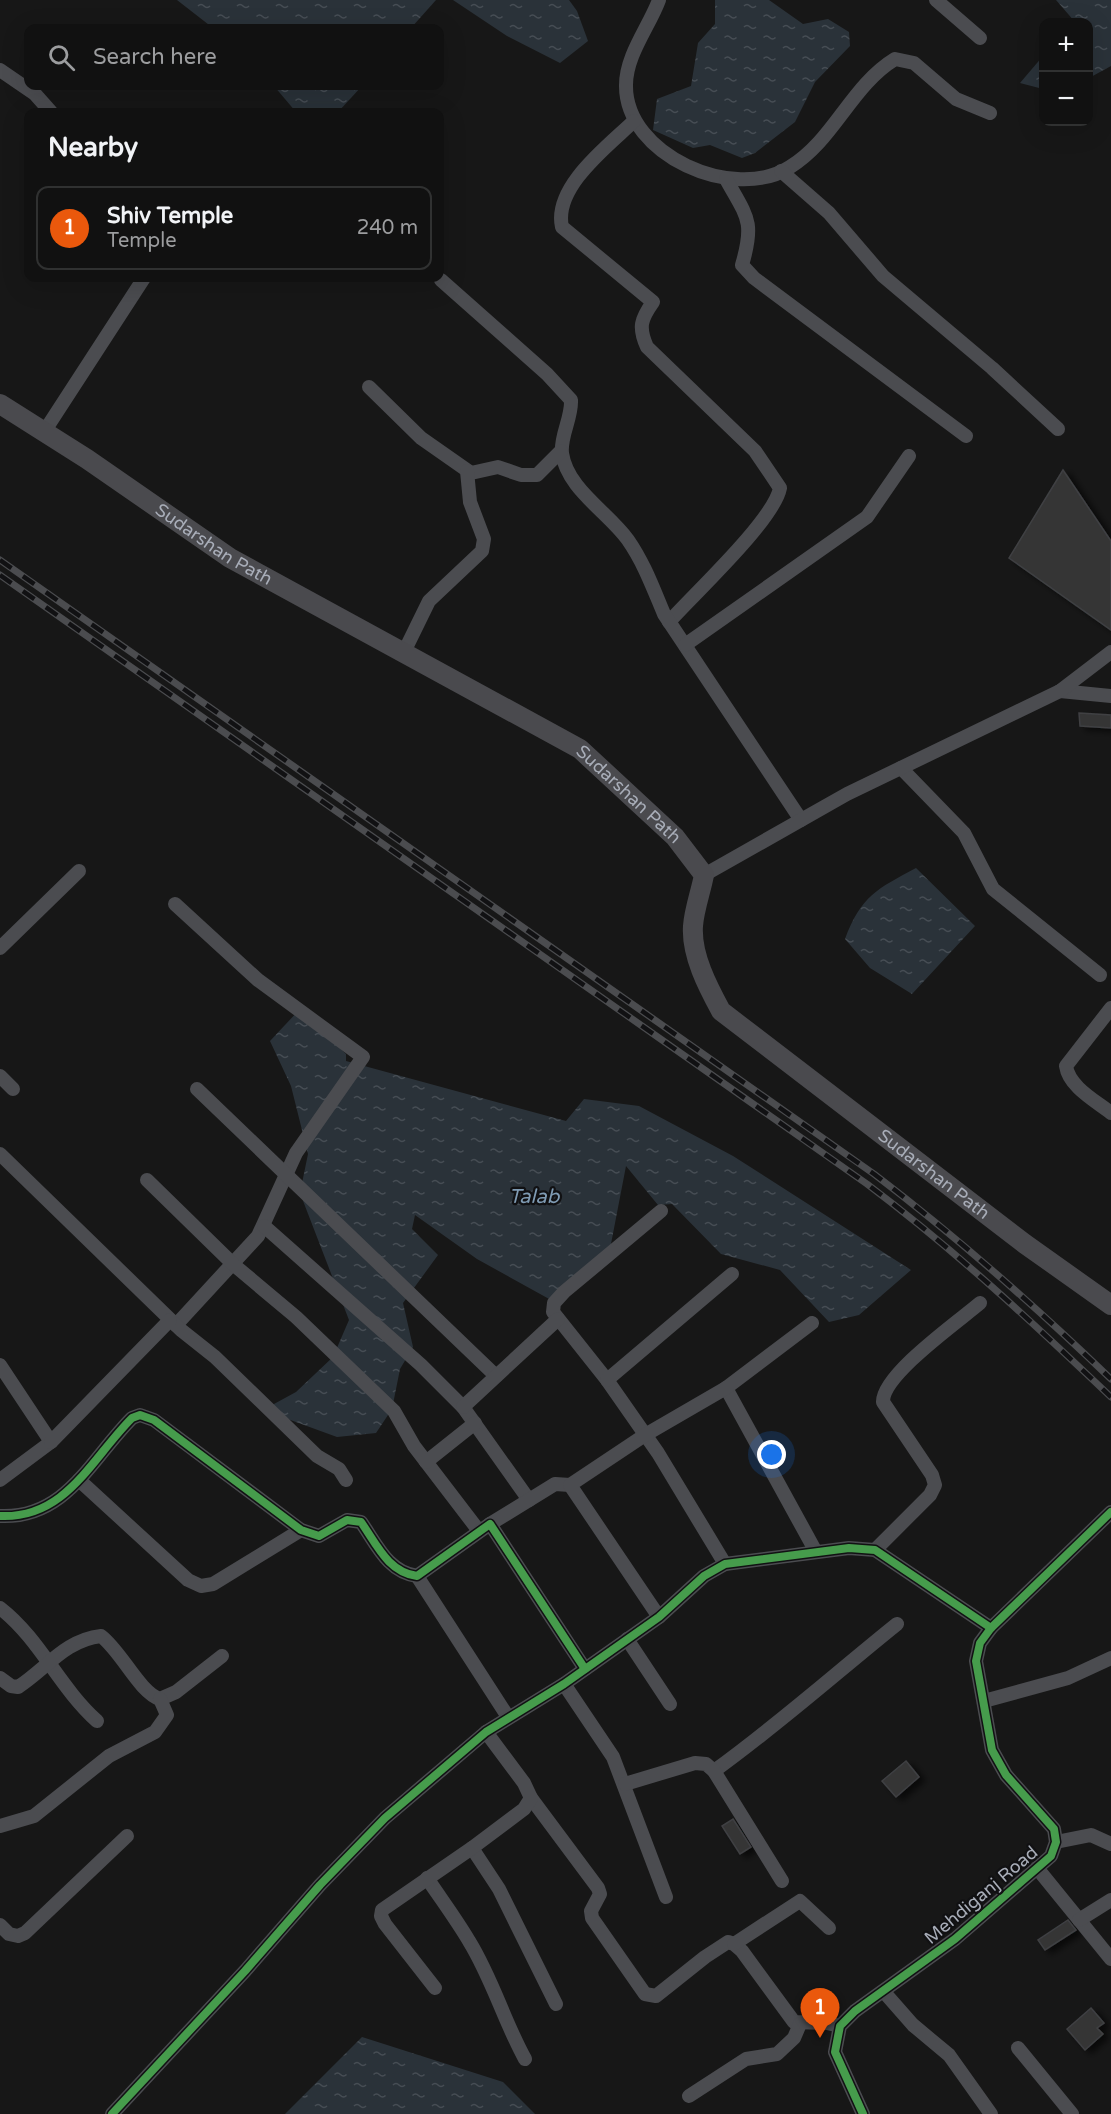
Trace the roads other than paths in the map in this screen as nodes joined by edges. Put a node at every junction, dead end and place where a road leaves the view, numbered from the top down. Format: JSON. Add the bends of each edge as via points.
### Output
{"nodes":[{"id":1,"x":659,"y":0,"type":"edge"},
{"id":2,"x":936,"y":0,"type":"edge"},
{"id":3,"x":980,"y":38,"type":"dead end"},
{"id":4,"x":0,"y":70,"type":"edge"},
{"id":5,"x":24,"y":86,"type":"edge"},
{"id":6,"x":28,"y":90,"type":"edge"},
{"id":7,"x":47,"y":108,"type":"edge"},
{"id":8,"x":990,"y":113,"type":"dead end"},
{"id":9,"x":634,"y":121,"type":"junction"},
{"id":10,"x":781,"y":171,"type":"junction"},
{"id":11,"x":726,"y":179,"type":"junction"},
{"id":12,"x":141,"y":282,"type":"edge"},
{"id":13,"x":443,"y":282,"type":"edge"},
{"id":14,"x":369,"y":387,"type":"dead end"},
{"id":15,"x":0,"y":404,"type":"edge"},
{"id":16,"x":1058,"y":429,"type":"dead end"},
{"id":17,"x":44,"y":432,"type":"junction"},
{"id":18,"x":966,"y":436,"type":"dead end"},
{"id":19,"x":561,"y":451,"type":"junction"},
{"id":20,"x":909,"y":456,"type":"dead end"},
{"id":21,"x":467,"y":471,"type":"junction"},
{"id":22,"x":669,"y":622,"type":"junction"},
{"id":23,"x":685,"y":645,"type":"junction"},
{"id":24,"x":404,"y":651,"type":"junction"},
{"id":25,"x":1111,"y":652,"type":"edge"},
{"id":26,"x":1060,"y":691,"type":"junction"},
{"id":27,"x":1111,"y":696,"type":"edge"},
{"id":28,"x":901,"y":768,"type":"junction"},
{"id":29,"x":801,"y":819,"type":"junction"},
{"id":30,"x":80,"y":871,"type":"dead end"},
{"id":31,"x":704,"y":875,"type":"junction"},
{"id":32,"x":176,"y":904,"type":"dead end"},
{"id":33,"x":0,"y":948,"type":"edge"},
{"id":34,"x":1100,"y":975,"type":"dead end"},
{"id":35,"x":1111,"y":1008,"type":"edge"},
{"id":36,"x":0,"y":1076,"type":"edge"},
{"id":37,"x":13,"y":1089,"type":"dead end"},
{"id":38,"x":197,"y":1089,"type":"dead end"},
{"id":39,"x":1111,"y":1113,"type":"edge"},
{"id":40,"x":0,"y":1154,"type":"edge"},
{"id":41,"x":288,"y":1174,"type":"junction"},
{"id":42,"x":147,"y":1180,"type":"dead end"},
{"id":43,"x":662,"y":1211,"type":"dead end"},
{"id":44,"x":264,"y":1226,"type":"junction"},
{"id":45,"x":234,"y":1265,"type":"junction"},
{"id":46,"x":732,"y":1274,"type":"dead end"},
{"id":47,"x":980,"y":1303,"type":"dead end"},
{"id":48,"x":1111,"y":1305,"type":"edge"},
{"id":49,"x":558,"y":1319,"type":"junction"},
{"id":50,"x":173,"y":1322,"type":"junction"},
{"id":51,"x":812,"y":1323,"type":"dead end"},
{"id":52,"x":0,"y":1365,"type":"edge"},
{"id":53,"x":496,"y":1376,"type":"junction"},
{"id":54,"x":607,"y":1380,"type":"junction"},
{"id":55,"x":726,"y":1388,"type":"junction"},
{"id":56,"x":463,"y":1407,"type":"junction"},
{"id":57,"x":475,"y":1423,"type":"junction"},
{"id":58,"x":645,"y":1435,"type":"junction"},
{"id":59,"x":51,"y":1442,"type":"junction"},
{"id":60,"x":426,"y":1462,"type":"junction"},
{"id":61,"x":0,"y":1480,"type":"edge"},
{"id":62,"x":79,"y":1480,"type":"junction"},
{"id":63,"x":346,"y":1480,"type":"dead end"},
{"id":64,"x":570,"y":1485,"type":"junction"},
{"id":65,"x":529,"y":1500,"type":"junction"},
{"id":66,"x":1111,"y":1512,"type":"edge"},
{"id":67,"x":0,"y":1516,"type":"edge"},
{"id":68,"x":484,"y":1528,"type":"junction"},
{"id":69,"x":301,"y":1530,"type":"junction"},
{"id":70,"x":875,"y":1550,"type":"junction"},
{"id":71,"x":816,"y":1552,"type":"junction"},
{"id":72,"x":725,"y":1564,"type":"junction"},
{"id":73,"x":417,"y":1576,"type":"junction"},
{"id":74,"x":0,"y":1608,"type":"edge"},
{"id":75,"x":659,"y":1617,"type":"junction"},
{"id":76,"x":897,"y":1624,"type":"dead end"},
{"id":77,"x":991,"y":1628,"type":"junction"},
{"id":78,"x":627,"y":1639,"type":"junction"},
{"id":79,"x":222,"y":1656,"type":"dead end"},
{"id":80,"x":1111,"y":1658,"type":"edge"},
{"id":81,"x":48,"y":1662,"type":"junction"},
{"id":82,"x":585,"y":1669,"type":"junction"},
{"id":83,"x":0,"y":1678,"type":"edge"},
{"id":84,"x":564,"y":1684,"type":"junction"},
{"id":85,"x":160,"y":1699,"type":"junction"},
{"id":86,"x":984,"y":1701,"type":"junction"},
{"id":87,"x":670,"y":1704,"type":"dead end"},
{"id":88,"x":508,"y":1717,"type":"junction"},
{"id":89,"x":97,"y":1721,"type":"dead end"},
{"id":90,"x":486,"y":1732,"type":"junction"},
{"id":91,"x":714,"y":1771,"type":"junction"},
{"id":92,"x":625,"y":1784,"type":"junction"},
{"id":93,"x":531,"y":1798,"type":"junction"},
{"id":94,"x":0,"y":1826,"type":"edge"},
{"id":95,"x":127,"y":1836,"type":"dead end"},
{"id":96,"x":1056,"y":1842,"type":"junction"},
{"id":97,"x":1111,"y":1844,"type":"edge"},
{"id":98,"x":472,"y":1848,"type":"junction"},
{"id":99,"x":1037,"y":1868,"type":"junction"},
{"id":100,"x":427,"y":1878,"type":"junction"},
{"id":101,"x":782,"y":1881,"type":"dead end"},
{"id":102,"x":666,"y":1897,"type":"dead end"},
{"id":103,"x":1111,"y":1900,"type":"edge"},
{"id":104,"x":1079,"y":1920,"type":"junction"},
{"id":105,"x":0,"y":1925,"type":"edge"},
{"id":106,"x":829,"y":1928,"type":"dead end"},
{"id":107,"x":734,"y":1944,"type":"junction"},
{"id":108,"x":1111,"y":1959,"type":"edge"},
{"id":109,"x":435,"y":1988,"type":"dead end"},
{"id":110,"x":884,"y":1992,"type":"junction"},
{"id":111,"x":556,"y":2004,"type":"dead end"},
{"id":112,"x":800,"y":2024,"type":"junction"},
{"id":113,"x":840,"y":2026,"type":"junction"},
{"id":114,"x":1017,"y":2048,"type":"dead end"},
{"id":115,"x":525,"y":2059,"type":"dead end"},
{"id":116,"x":689,"y":2096,"type":"dead end"},
{"id":117,"x":112,"y":2114,"type":"edge"},
{"id":118,"x":863,"y":2114,"type":"edge"},
{"id":119,"x":990,"y":2114,"type":"edge"},
{"id":120,"x":1072,"y":2114,"type":"edge"}],
"edges":[{"from":1,"to":9,"type":"street","via":[[627,70],[626,86]]},
{"from":2,"to":3,"type":"street"},
{"from":4,"to":5,"type":"street"},
{"from":6,"to":7,"type":"street"},
{"from":8,"to":10,"type":"street","via":[[956,99],[914,63],[895,59],[872,77],[814,149]]},
{"from":9,"to":11,"type":"street","via":[[667,153],[700,173]]},
{"from":9,"to":22,"type":"street","via":[[574,182],[559,215],[562,227],[653,302],[640,324],[647,347],[755,450],[780,488],[758,525]]},
{"from":10,"to":11,"type":"street","via":[[765,178]]},
{"from":10,"to":16,"type":"street","via":[[829,213],[883,276]]},
{"from":11,"to":18,"type":"street","via":[[749,224],[750,239],[742,264],[748,271]]},
{"from":12,"to":17,"type":"street"},
{"from":13,"to":19,"type":"street","via":[[571,400]]},
{"from":14,"to":21,"type":"street","via":[[421,438]]},
{"from":15,"to":17,"type":"main road","name":"Sudarshan Path"},
{"from":17,"to":24,"type":"main road","name":"Sudarshan Path","via":[[231,558]]},
{"from":19,"to":21,"type":"street","via":[[537,475],[521,475],[498,467],[480,473]]},
{"from":19,"to":22,"type":"street","via":[[571,477],[614,522],[639,558]]},
{"from":20,"to":23,"type":"street","via":[[867,517]]},
{"from":21,"to":24,"type":"street","via":[[470,502],[484,539],[482,551],[429,601]]},
{"from":22,"to":23,"type":"street"},
{"from":23,"to":29,"type":"street"},
{"from":24,"to":31,"type":"main road","name":"Sudarshan Path","via":[[580,749],[675,837]]},
{"from":25,"to":26,"type":"street"},
{"from":26,"to":27,"type":"street"},
{"from":26,"to":28,"type":"street"},
{"from":28,"to":29,"type":"street"},
{"from":28,"to":34,"type":"street","via":[[964,833],[993,889]]},
{"from":29,"to":31,"type":"street"},
{"from":30,"to":33,"type":"street"},
{"from":31,"to":48,"type":"main road","name":"Sudarshan Path","via":[[693,926],[707,986],[721,1011],[1025,1244]]},
{"from":32,"to":41,"type":"street","via":[[258,980],[363,1057],[296,1153]]},
{"from":35,"to":39,"type":"street","via":[[1065,1066],[1079,1088]]},
{"from":36,"to":37,"type":"street"},
{"from":38,"to":41,"type":"street"},
{"from":40,"to":50,"type":"street"},
{"from":41,"to":44,"type":"street"},
{"from":41,"to":53,"type":"street"},
{"from":42,"to":45,"type":"street"},
{"from":43,"to":49,"type":"street","via":[[564,1292],[554,1303],[553,1312]]},
{"from":44,"to":45,"type":"street"},
{"from":44,"to":56,"type":"street"},
{"from":45,"to":50,"type":"street"},
{"from":45,"to":60,"type":"street","via":[[296,1317],[394,1411]]},
{"from":46,"to":54,"type":"street"},
{"from":47,"to":70,"type":"street","via":[[918,1355],[889,1383],[883,1395],[883,1402],[935,1485],[930,1495]]},
{"from":49,"to":53,"type":"street"},
{"from":49,"to":54,"type":"street"},
{"from":50,"to":59,"type":"street"},
{"from":50,"to":63,"type":"street","via":[[317,1456],[339,1469]]},
{"from":51,"to":55,"type":"street"},
{"from":52,"to":59,"type":"street"},
{"from":53,"to":56,"type":"street"},
{"from":54,"to":58,"type":"street"},
{"from":55,"to":58,"type":"street"},
{"from":55,"to":71,"type":"street"},
{"from":56,"to":57,"type":"street"},
{"from":57,"to":60,"type":"street"},
{"from":57,"to":65,"type":"street"},
{"from":58,"to":64,"type":"street"},
{"from":58,"to":72,"type":"street"},
{"from":59,"to":61,"type":"street"},
{"from":60,"to":68,"type":"street"},
{"from":62,"to":67,"type":"street","via":[[47,1508],[33,1514]]},
{"from":62,"to":69,"type":"street","via":[[188,1580],[201,1586],[213,1584]]},
{"from":62,"to":69,"type":"street","via":[[112,1438],[140,1414],[154,1420]]},
{"from":64,"to":65,"type":"street","via":[[555,1484]]},
{"from":64,"to":75,"type":"street"},
{"from":65,"to":68,"type":"street"},
{"from":66,"to":77,"type":"street","name":"Mehdiganj Road"},
{"from":68,"to":73,"type":"street"},
{"from":68,"to":82,"type":"street"},
{"from":69,"to":73,"type":"street","via":[[319,1536],[353,1519],[361,1522],[392,1566]]},
{"from":70,"to":71,"type":"street"},
{"from":70,"to":77,"type":"street"},
{"from":71,"to":72,"type":"street"},
{"from":72,"to":75,"type":"street","via":[[704,1576]]},
{"from":73,"to":88,"type":"street"},
{"from":74,"to":81,"type":"street","via":[[24,1628]]},
{"from":75,"to":78,"type":"street"},
{"from":76,"to":91,"type":"street","via":[[769,1731]]},
{"from":77,"to":86,"type":"street","name":"Mehdiganj Road","via":[[976,1661]]},
{"from":78,"to":82,"type":"street"},
{"from":78,"to":87,"type":"street"},
{"from":79,"to":85,"type":"street","via":[[176,1692]]},
{"from":80,"to":86,"type":"street","via":[[1068,1678]]},
{"from":81,"to":83,"type":"street","via":[[18,1687]]},
{"from":81,"to":85,"type":"street","via":[[81,1641],[100,1636],[121,1655],[145,1689]]},
{"from":81,"to":89,"type":"street"},
{"from":82,"to":84,"type":"street"},
{"from":84,"to":88,"type":"street"},
{"from":84,"to":92,"type":"street","via":[[613,1756]]},
{"from":85,"to":94,"type":"street","via":[[167,1715],[155,1731],[109,1756],[34,1816]]},
{"from":86,"to":96,"type":"street","name":"Mehdiganj Road","via":[[992,1750],[1006,1775],[1054,1829]]},
{"from":88,"to":90,"type":"street"},
{"from":90,"to":93,"type":"street"},
{"from":90,"to":117,"type":"street","via":[[385,1818]]},
{"from":91,"to":92,"type":"street","via":[[695,1762]]},
{"from":91,"to":101,"type":"street"},
{"from":92,"to":102,"type":"street"},
{"from":93,"to":98,"type":"street","via":[[524,1809]]},
{"from":93,"to":107,"type":"street","via":[[598,1888],[600,1894],[591,1911],[592,1918],[645,1994],[656,1996],[705,1957],[728,1942]]},
{"from":95,"to":105,"type":"street","via":[[25,1933],[9,1934]]},
{"from":96,"to":97,"type":"street","via":[[1091,1835]]},
{"from":96,"to":99,"type":"street","name":"Mehdiganj Road","via":[[1051,1856]]},
{"from":98,"to":100,"type":"street"},
{"from":98,"to":111,"type":"street","via":[[499,1889]]},
{"from":99,"to":104,"type":"street"},
{"from":99,"to":110,"type":"street","name":"Mehdiganj Road","via":[[955,1939]]},
{"from":100,"to":109,"type":"street","via":[[388,1905],[381,1916]]},
{"from":100,"to":115,"type":"street","via":[[470,1942]]},
{"from":103,"to":104,"type":"street"},
{"from":104,"to":108,"type":"street"},
{"from":106,"to":107,"type":"street","via":[[800,1901]]},
{"from":107,"to":112,"type":"street","via":[[789,2017]]},
{"from":110,"to":113,"type":"street","name":"Mehdiganj Road"},
{"from":110,"to":119,"type":"street","via":[[913,2025],[949,2055]]},
{"from":112,"to":113,"type":"street"},
{"from":112,"to":116,"type":"street","via":[[794,2038],[777,2054],[746,2060]]},
{"from":113,"to":118,"type":"street","via":[[835,2052]]},
{"from":114,"to":120,"type":"street"}]}
